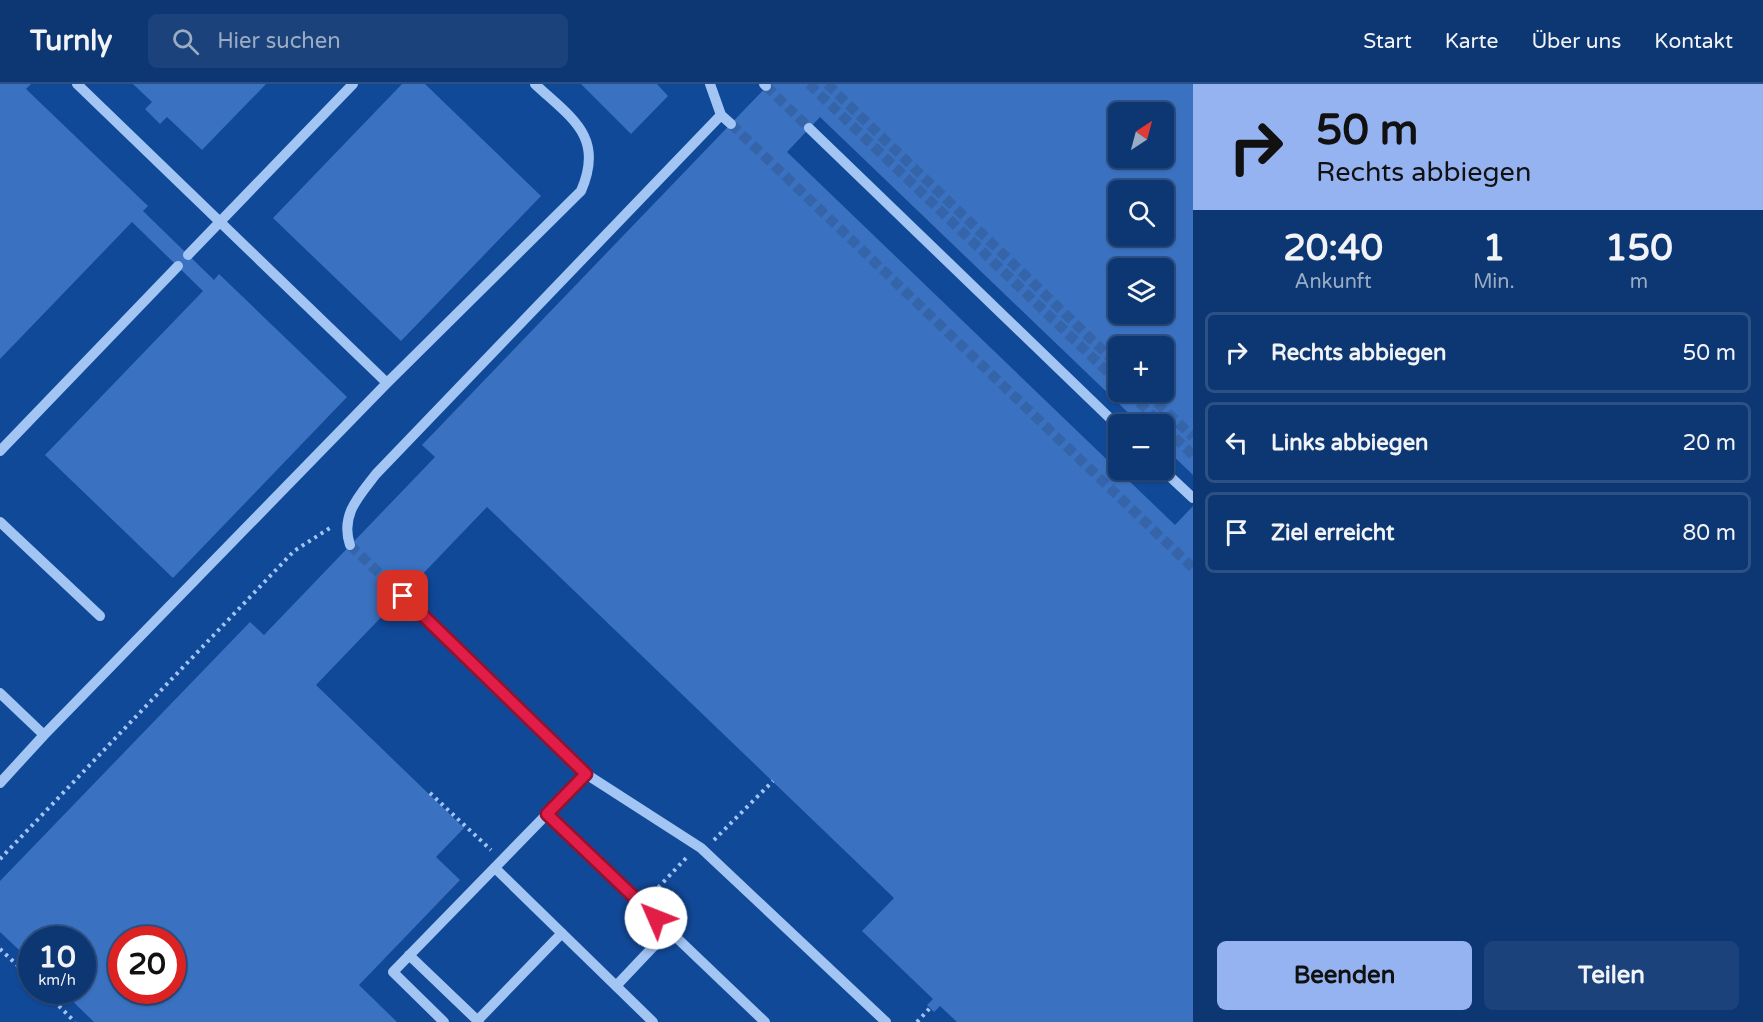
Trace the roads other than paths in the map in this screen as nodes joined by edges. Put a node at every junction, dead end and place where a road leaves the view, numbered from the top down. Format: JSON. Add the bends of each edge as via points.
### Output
{"nodes":[{"id":1,"x":77,"y":84,"type":"edge"},
{"id":2,"x":353,"y":84,"type":"edge"},
{"id":3,"x":536,"y":84,"type":"edge"},
{"id":4,"x":710,"y":84,"type":"edge"},
{"id":5,"x":721,"y":115,"type":"junction"},
{"id":6,"x":731,"y":124,"type":"tunnel mouth"},
{"id":7,"x":809,"y":128,"type":"tunnel mouth"},
{"id":8,"x":220,"y":222,"type":"junction"},
{"id":9,"x":188,"y":255,"type":"dead end"},
{"id":10,"x":178,"y":266,"type":"dead end"},
{"id":11,"x":387,"y":383,"type":"junction"},
{"id":12,"x":1108,"y":416,"type":"edge"},
{"id":13,"x":0,"y":451,"type":"edge"},
{"id":14,"x":1174,"y":480,"type":"edge"},
{"id":15,"x":1193,"y":498,"type":"edge"},
{"id":16,"x":0,"y":522,"type":"edge"},
{"id":17,"x":351,"y":545,"type":"tunnel mouth"},
{"id":18,"x":403,"y":596,"type":"tunnel mouth"},
{"id":19,"x":100,"y":616,"type":"dead end"},
{"id":20,"x":0,"y":693,"type":"edge"},
{"id":21,"x":44,"y":735,"type":"junction"},
{"id":22,"x":586,"y":774,"type":"junction"},
{"id":23,"x":0,"y":783,"type":"edge"},
{"id":24,"x":547,"y":814,"type":"junction"},
{"id":25,"x":498,"y":864,"type":"junction"},
{"id":26,"x":669,"y":930,"type":"junction"},
{"id":27,"x":562,"y":933,"type":"junction"},
{"id":28,"x":409,"y":955,"type":"junction"},
{"id":29,"x":616,"y":986,"type":"junction"},
{"id":30,"x":478,"y":1021,"type":"edge"},
{"id":31,"x":444,"y":1022,"type":"edge"},
{"id":32,"x":653,"y":1022,"type":"edge"},
{"id":33,"x":765,"y":1022,"type":"edge"},
{"id":34,"x":886,"y":1022,"type":"edge"}],
"edges":[{"from":1,"to":8,"type":"lane"},
{"from":2,"to":8,"type":"lane"},
{"from":3,"to":11,"type":"lane","via":[[583,130],[589,172],[581,191]]},
{"from":4,"to":5,"type":"lane"},
{"from":5,"to":6,"type":"lane"},
{"from":5,"to":17,"type":"lane","via":[[376,474],[349,516],[346,530]]},
{"from":7,"to":12,"type":"lane"},
{"from":8,"to":9,"type":"lane"},
{"from":8,"to":11,"type":"lane"},
{"from":10,"to":13,"type":"lane"},
{"from":11,"to":21,"type":"lane"},
{"from":14,"to":15,"type":"lane"},
{"from":16,"to":19,"type":"lane"},
{"from":18,"to":22,"type":"lane"},
{"from":20,"to":21,"type":"lane"},
{"from":21,"to":23,"type":"lane"},
{"from":22,"to":24,"type":"lane"},
{"from":22,"to":34,"type":"lane","via":[[701,849]]},
{"from":24,"to":25,"type":"lane"},
{"from":24,"to":26,"type":"lane"},
{"from":25,"to":27,"type":"lane"},
{"from":25,"to":28,"type":"lane"},
{"from":26,"to":29,"type":"lane"},
{"from":26,"to":33,"type":"lane"},
{"from":27,"to":29,"type":"lane"},
{"from":27,"to":30,"type":"lane"},
{"from":28,"to":30,"type":"lane"},
{"from":28,"to":31,"type":"lane","via":[[393,972]]},
{"from":29,"to":32,"type":"lane"}]}
